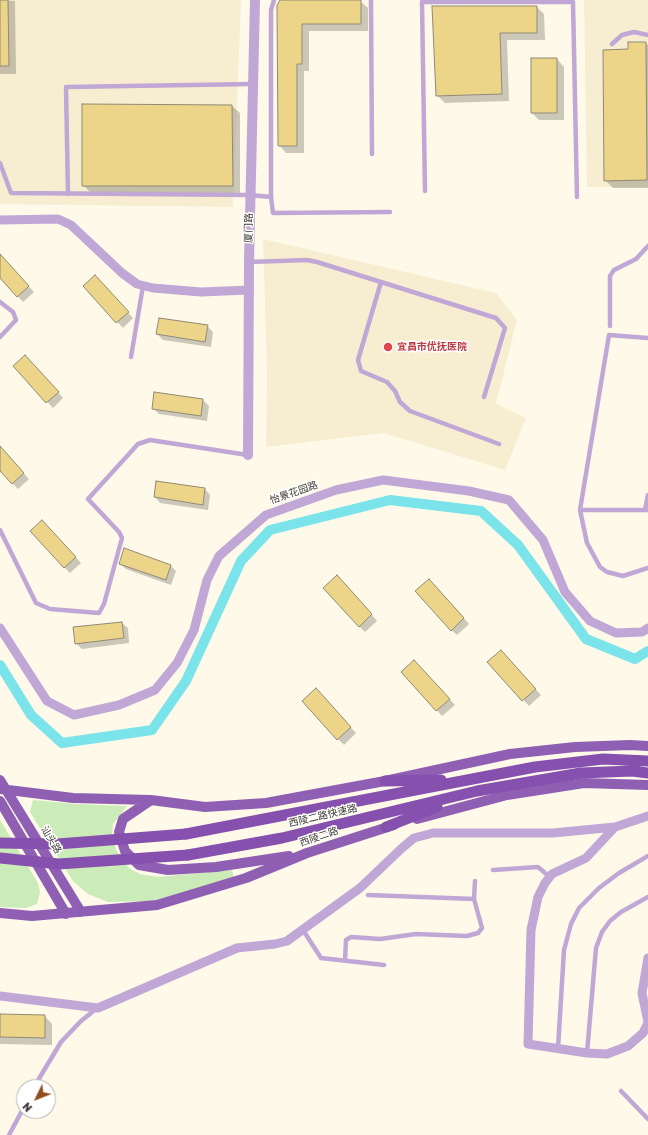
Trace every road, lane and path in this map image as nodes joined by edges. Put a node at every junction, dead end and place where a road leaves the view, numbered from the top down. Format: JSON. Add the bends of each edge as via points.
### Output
{"nodes":[{"id":1,"x":255,"y":0,"type":"edge"},
{"id":2,"x":274,"y":0,"type":"edge"},
{"id":3,"x":371,"y":0,"type":"edge"},
{"id":4,"x":485,"y":1,"type":"edge"},
{"id":5,"x":648,"y":35,"type":"edge"},
{"id":6,"x":612,"y":44,"type":"dead end"},
{"id":7,"x":253,"y":84,"type":"junction"},
{"id":8,"x":372,"y":154,"type":"dead end"},
{"id":9,"x":0,"y":163,"type":"edge"},
{"id":10,"x":425,"y":191,"type":"dead end"},
{"id":11,"x":68,"y":194,"type":"junction"},
{"id":12,"x":250,"y":195,"type":"junction"},
{"id":13,"x":271,"y":197,"type":"junction"},
{"id":14,"x":577,"y":197,"type":"dead end"},
{"id":15,"x":390,"y":212,"type":"dead end"},
{"id":16,"x":0,"y":220,"type":"edge"},
{"id":17,"x":648,"y":246,"type":"edge"},
{"id":18,"x":249,"y":262,"type":"junction"},
{"id":19,"x":381,"y":282,"type":"junction"},
{"id":20,"x":144,"y":286,"type":"junction"},
{"id":21,"x":249,"y":290,"type":"junction"},
{"id":22,"x":0,"y":302,"type":"edge"},
{"id":23,"x":610,"y":326,"type":"dead end"},
{"id":24,"x":0,"y":337,"type":"edge"},
{"id":25,"x":648,"y":338,"type":"edge"},
{"id":26,"x":130,"y":357,"type":"dead end"},
{"id":27,"x":484,"y":397,"type":"dead end"},
{"id":28,"x":499,"y":444,"type":"dead end"},
{"id":29,"x":248,"y":455,"type":"joint"},
{"id":30,"x":648,"y":495,"type":"edge"},
{"id":31,"x":580,"y":510,"type":"junction"},
{"id":32,"x":646,"y":510,"type":"edge"},
{"id":33,"x":0,"y":530,"type":"edge"},
{"id":34,"x":648,"y":568,"type":"edge"},
{"id":35,"x":0,"y":628,"type":"edge"},
{"id":36,"x":648,"y":628,"type":"edge"},
{"id":37,"x":648,"y":746,"type":"edge"},
{"id":38,"x":648,"y":761,"type":"edge"},
{"id":39,"x":632,"y":771,"type":"junction"},
{"id":40,"x":648,"y":773,"type":"edge"},
{"id":41,"x":648,"y":776,"type":"edge"},
{"id":42,"x":471,"y":779,"type":"junction"},
{"id":43,"x":0,"y":780,"type":"edge"},
{"id":44,"x":385,"y":781,"type":"junction"},
{"id":45,"x":648,"y":785,"type":"edge"},
{"id":46,"x":3,"y":789,"type":"edge"},
{"id":47,"x":476,"y":791,"type":"junction"},
{"id":48,"x":151,"y":800,"type":"junction"},
{"id":49,"x":0,"y":801,"type":"edge"},
{"id":50,"x":648,"y":816,"type":"edge"},
{"id":51,"x":386,"y":827,"type":"junction"},
{"id":52,"x":615,"y":827,"type":"junction"},
{"id":53,"x":0,"y":843,"type":"edge"},
{"id":54,"x":307,"y":853,"type":"junction"},
{"id":55,"x":648,"y":856,"type":"edge"},
{"id":56,"x":0,"y":858,"type":"edge"},
{"id":57,"x":493,"y":870,"type":"dead end"},
{"id":58,"x":550,"y":877,"type":"junction"},
{"id":59,"x":475,"y":881,"type":"dead end"},
{"id":60,"x":368,"y":895,"type":"dead end"},
{"id":61,"x":648,"y":897,"type":"edge"},
{"id":62,"x":474,"y":899,"type":"junction"},
{"id":63,"x":81,"y":912,"type":"junction"},
{"id":64,"x":0,"y":913,"type":"edge"},
{"id":65,"x":66,"y":914,"type":"junction"},
{"id":66,"x":303,"y":930,"type":"junction"},
{"id":67,"x":648,"y":958,"type":"edge"},
{"id":68,"x":345,"y":960,"type":"junction"},
{"id":69,"x":384,"y":965,"type":"dead end"},
{"id":70,"x":0,"y":996,"type":"edge"},
{"id":71,"x":98,"y":1008,"type":"junction"},
{"id":72,"x":648,"y":1022,"type":"edge"},
{"id":73,"x":558,"y":1048,"type":"junction"},
{"id":74,"x":587,"y":1053,"type":"junction"},
{"id":75,"x":39,"y":1079,"type":"edge"},
{"id":76,"x":621,"y":1091,"type":"dead end"},
{"id":77,"x":18,"y":1119,"type":"edge"},
{"id":78,"x":648,"y":1119,"type":"edge"},
{"id":79,"x":9,"y":1135,"type":"edge"}],
"edges":[{"from":1,"to":7,"type":"street","name":"厦门路"},
{"from":2,"to":13,"type":"lane","via":[[271,10]]},
{"from":3,"to":8,"type":"lane"},
{"from":4,"to":10,"type":"lane","via":[[422,2]]},
{"from":4,"to":14,"type":"lane","via":[[573,2]]},
{"from":5,"to":6,"type":"lane","via":[[634,32],[622,35]]},
{"from":7,"to":11,"type":"lane","via":[[66,87]]},
{"from":7,"to":12,"type":"street","name":"厦门路"},
{"from":9,"to":11,"type":"lane","via":[[11,193]]},
{"from":11,"to":12,"type":"lane"},
{"from":12,"to":13,"type":"lane"},
{"from":12,"to":18,"type":"street","name":"厦门路"},
{"from":13,"to":15,"type":"lane","via":[[273,213]]},
{"from":16,"to":20,"type":"street","via":[[58,219],[71,225],[122,272],[137,284]]},
{"from":17,"to":23,"type":"lane","via":[[636,259],[614,270],[610,276]]},
{"from":18,"to":19,"type":"lane","via":[[307,260]]},
{"from":18,"to":21,"type":"street","name":"厦门路"},
{"from":19,"to":27,"type":"lane","via":[[496,318],[505,328]]},
{"from":19,"to":28,"type":"lane","via":[[358,360],[361,371],[387,382],[400,402],[410,411]]},
{"from":20,"to":21,"type":"street","via":[[201,292]]},
{"from":20,"to":26,"type":"lane"},
{"from":21,"to":29,"type":"street","name":"厦门路"},
{"from":22,"to":24,"type":"lane","via":[[12,312],[16,320]]},
{"from":25,"to":31,"type":"lane","via":[[609,335]]},
{"from":29,"to":33,"type":"lane","via":[[150,440],[138,444],[88,499],[122,538],[104,604],[99,613],[50,609],[36,603]]},
{"from":30,"to":32,"type":"lane"},
{"from":31,"to":32,"type":"lane"},
{"from":31,"to":34,"type":"lane","via":[[587,543],[600,567],[607,572],[623,576]]},
{"from":35,"to":36,"type":"street","name":"怡景花园路","via":[[47,701],[74,715],[119,705],[155,690],[177,663],[194,630],[207,580],[219,556],[266,515],[336,490],[383,480],[469,491],[509,500],[543,540],[566,592],[590,621],[616,633],[642,632]]},
{"from":37,"to":44,"type":"main road","via":[[575,747],[510,754]]},
{"from":38,"to":42,"type":"highway","name":"西陵二路快速路","via":[[603,759],[535,767]]},
{"from":39,"to":40,"type":"highway","name":"西陵二路快速路"},
{"from":39,"to":41,"type":"highway"},
{"from":39,"to":47,"type":"highway","name":"西陵二路快速路","via":[[581,773]]},
{"from":42,"to":44,"type":"highway"},
{"from":42,"to":53,"type":"highway","name":"西陵二路快速路","bridge":true,"via":[[186,834],[58,844]]},
{"from":43,"to":46,"type":"main road","name":"汕头路"},
{"from":44,"to":48,"type":"main road","via":[[266,803],[206,807]]},
{"from":45,"to":51,"type":"main road","name":"西陵二路","via":[[584,783],[507,795]]},
{"from":46,"to":48,"type":"main road","via":[[74,798]]},
{"from":46,"to":63,"type":"main road","name":"汕头路"},
{"from":47,"to":51,"type":"highway"},
{"from":47,"to":56,"type":"highway","name":"西陵二路快速路","bridge":true,"via":[[282,838],[188,855],[59,864]]},
{"from":48,"to":54,"type":"main road","via":[[123,819],[119,832],[125,851],[139,865],[168,870],[216,867]]},
{"from":49,"to":65,"type":"main road"},
{"from":50,"to":52,"type":"street"},
{"from":51,"to":54,"type":"main road","name":"西陵二路"},
{"from":52,"to":58,"type":"street","via":[[586,858]]},
{"from":52,"to":66,"type":"street","via":[[553,833],[433,833],[414,838],[360,888]]},
{"from":54,"to":63,"type":"main road","name":"西陵二路","via":[[246,878],[157,905]]},
{"from":55,"to":73,"type":"lane","via":[[599,888],[579,908],[571,924],[564,950]]},
{"from":57,"to":58,"type":"lane","via":[[538,867]]},
{"from":58,"to":73,"type":"street","via":[[538,897],[531,930],[528,1044]]},
{"from":59,"to":62,"type":"lane"},
{"from":60,"to":62,"type":"lane"},
{"from":61,"to":74,"type":"lane","via":[[621,912],[602,932],[596,948]]},
{"from":62,"to":68,"type":"lane","via":[[482,928],[478,934],[351,937],[346,940]]},
{"from":63,"to":65,"type":"main road","name":"西陵二路"},
{"from":64,"to":65,"type":"main road","name":"西陵二路","via":[[32,916]]},
{"from":66,"to":68,"type":"lane","via":[[321,958]]},
{"from":66,"to":71,"type":"street","via":[[288,941],[237,948]]},
{"from":67,"to":72,"type":"street","via":[[642,993]]},
{"from":68,"to":69,"type":"lane"},
{"from":70,"to":71,"type":"street"},
{"from":71,"to":75,"type":"lane","via":[[80,1020],[61,1042]]},
{"from":72,"to":74,"type":"street","via":[[643,1033],[628,1046],[607,1054]]},
{"from":73,"to":74,"type":"street"},
{"from":76,"to":78,"type":"lane"},
{"from":77,"to":79,"type":"lane"}]}
